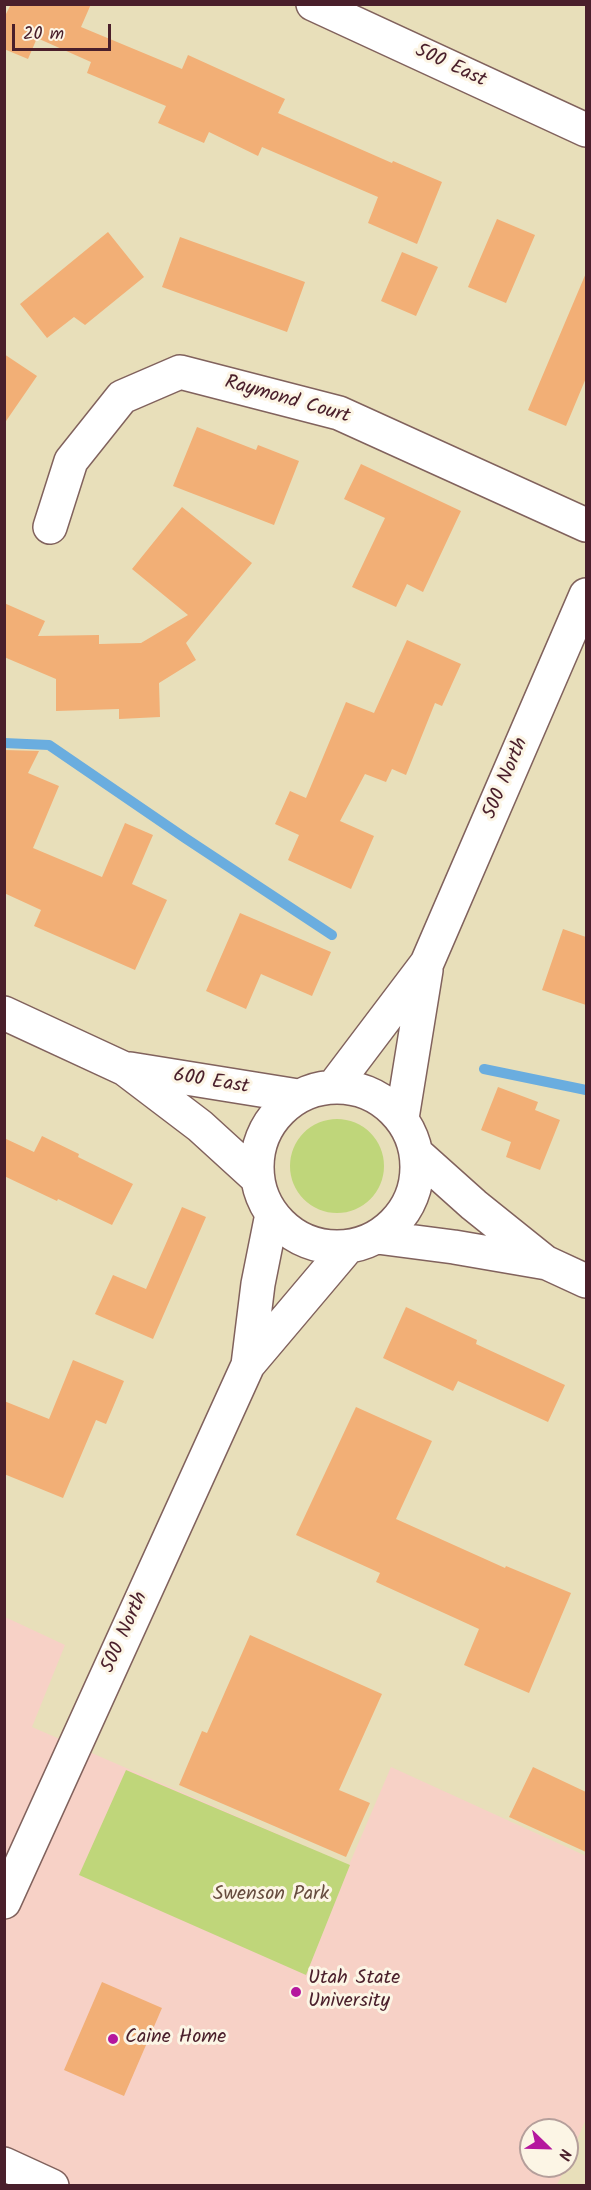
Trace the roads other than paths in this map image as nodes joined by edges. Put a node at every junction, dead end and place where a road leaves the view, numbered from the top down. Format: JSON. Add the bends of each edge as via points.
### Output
{"nodes":[{"id":1,"x":313,"y":4,"type":"edge"},
{"id":2,"x":586,"y":130,"type":"edge"},
{"id":3,"x":586,"y":525,"type":"edge"},
{"id":4,"x":50,"y":527,"type":"dead end"},
{"id":5,"x":586,"y":596,"type":"edge"},
{"id":6,"x":428,"y":963,"type":"junction"},
{"id":7,"x":4,"y":1013,"type":"edge"},
{"id":8,"x":125,"y":1069,"type":"junction"},
{"id":9,"x":334,"y":1086,"type":"junction"},
{"id":10,"x":298,"y":1096,"type":"junction"},
{"id":11,"x":402,"y":1118,"type":"junction"},
{"id":12,"x":417,"y":1154,"type":"junction"},
{"id":13,"x":257,"y":1178,"type":"junction"},
{"id":14,"x":272,"y":1214,"type":"junction"},
{"id":15,"x":377,"y":1238,"type":"junction"},
{"id":16,"x":346,"y":1249,"type":"junction"},
{"id":17,"x":546,"y":1263,"type":"junction"},
{"id":18,"x":586,"y":1281,"type":"edge"},
{"id":19,"x":248,"y":1365,"type":"junction"},
{"id":20,"x":4,"y":1902,"type":"edge"},
{"id":21,"x":4,"y":2164,"type":"edge"},
{"id":22,"x":52,"y":2186,"type":"edge"}],
"edges":[{"from":1,"to":2,"type":"street","name":"500 East"},
{"from":3,"to":4,"type":"street","name":"Raymond Court","via":[[339,413],[180,372],[122,397],[71,461]]},
{"from":5,"to":6,"type":"street","name":"500 North"},
{"from":6,"to":9,"type":"street","name":"500 North"},
{"from":6,"to":11,"type":"street","name":"500 North"},
{"from":7,"to":8,"type":"street","name":"600 East"},
{"from":8,"to":10,"type":"street","name":"600 East"},
{"from":8,"to":13,"type":"street","name":"600 East","via":[[200,1126]]},
{"from":9,"to":10,"type":"street"},
{"from":9,"to":11,"type":"street","via":[[353,1087],[380,1098]]},
{"from":10,"to":13,"type":"street","via":[[274,1116],[261,1140]]},
{"from":11,"to":12,"type":"street"},
{"from":12,"to":15,"type":"street","via":[[417,1181],[405,1211]]},
{"from":12,"to":17,"type":"street"},
{"from":13,"to":14,"type":"street"},
{"from":14,"to":16,"type":"street","via":[[308,1243]]},
{"from":14,"to":19,"type":"street","name":"500 North"},
{"from":15,"to":16,"type":"street"},
{"from":15,"to":17,"type":"street"},
{"from":16,"to":19,"type":"street","name":"500 North"},
{"from":17,"to":18,"type":"street"},
{"from":19,"to":20,"type":"street","name":"500 North"},
{"from":21,"to":22,"type":"street"}]}
